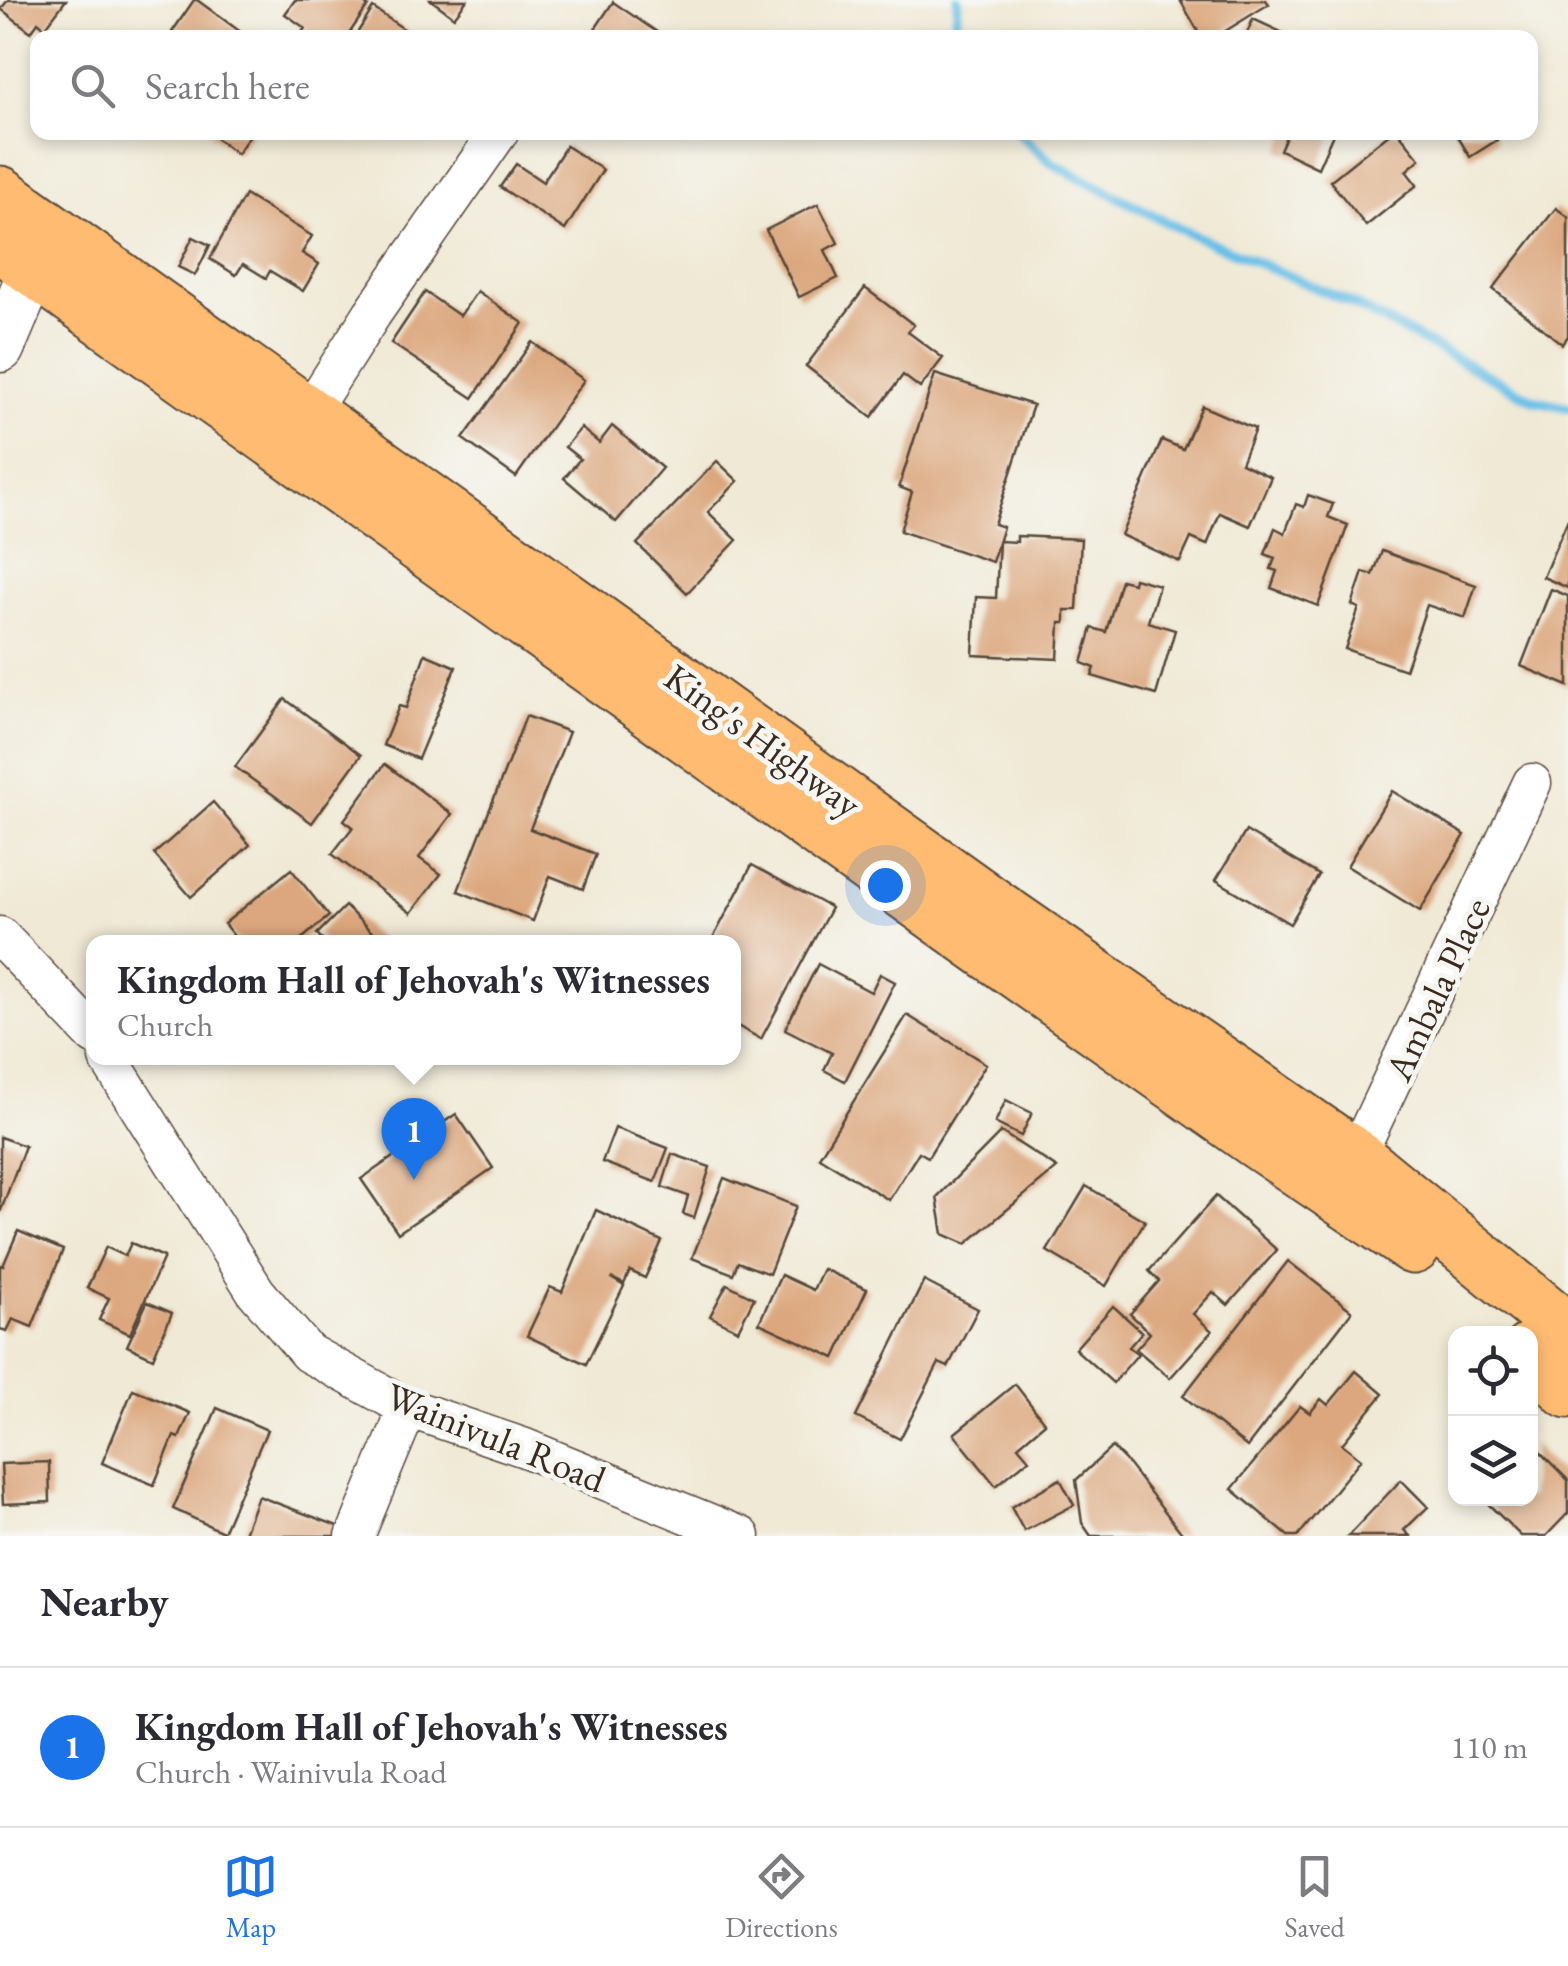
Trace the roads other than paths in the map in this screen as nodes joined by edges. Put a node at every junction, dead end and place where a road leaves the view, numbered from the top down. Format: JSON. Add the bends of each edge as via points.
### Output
{"nodes":[{"id":1,"x":493,"y":140,"type":"edge"},
{"id":2,"x":0,"y":194,"type":"edge"},
{"id":3,"x":17,"y":256,"type":"edge"},
{"id":4,"x":0,"y":348,"type":"edge"},
{"id":5,"x":298,"y":430,"type":"junction"},
{"id":6,"x":1532,"y":782,"type":"dead end"},
{"id":7,"x":0,"y":936,"type":"edge"},
{"id":8,"x":86,"y":1027,"type":"edge"},
{"id":9,"x":112,"y":1065,"type":"edge"},
{"id":10,"x":1347,"y":1177,"type":"junction"},
{"id":11,"x":1504,"y":1326,"type":"edge"},
{"id":12,"x":1568,"y":1331,"type":"edge"},
{"id":13,"x":1538,"y":1359,"type":"edge"},
{"id":14,"x":1568,"y":1390,"type":"edge"},
{"id":15,"x":408,"y":1408,"type":"junction"},
{"id":16,"x":354,"y":1536,"type":"edge"},
{"id":17,"x":741,"y":1536,"type":"edge"}],
"edges":[{"from":1,"to":5,"type":"street"},
{"from":2,"to":5,"type":"highway","name":"King's Highway"},
{"from":3,"to":4,"type":"street"},
{"from":3,"to":5,"type":"highway","name":"King's Highway"},
{"from":5,"to":10,"type":"highway","name":"King's Highway","via":[[974,941],[1256,1140]]},
{"from":6,"to":10,"type":"street","name":"Ambala Place"},
{"from":7,"to":8,"type":"street"},
{"from":9,"to":15,"type":"street","name":"Wainivula Road","via":[[256,1292],[308,1353]]},
{"from":10,"to":11,"type":"highway","name":"King's Highway"},
{"from":10,"to":12,"type":"highway","name":"King's Highway"},
{"from":13,"to":14,"type":"highway"},
{"from":15,"to":16,"type":"street"},
{"from":15,"to":17,"type":"street","name":"Wainivula Road","via":[[526,1448]]}]}
